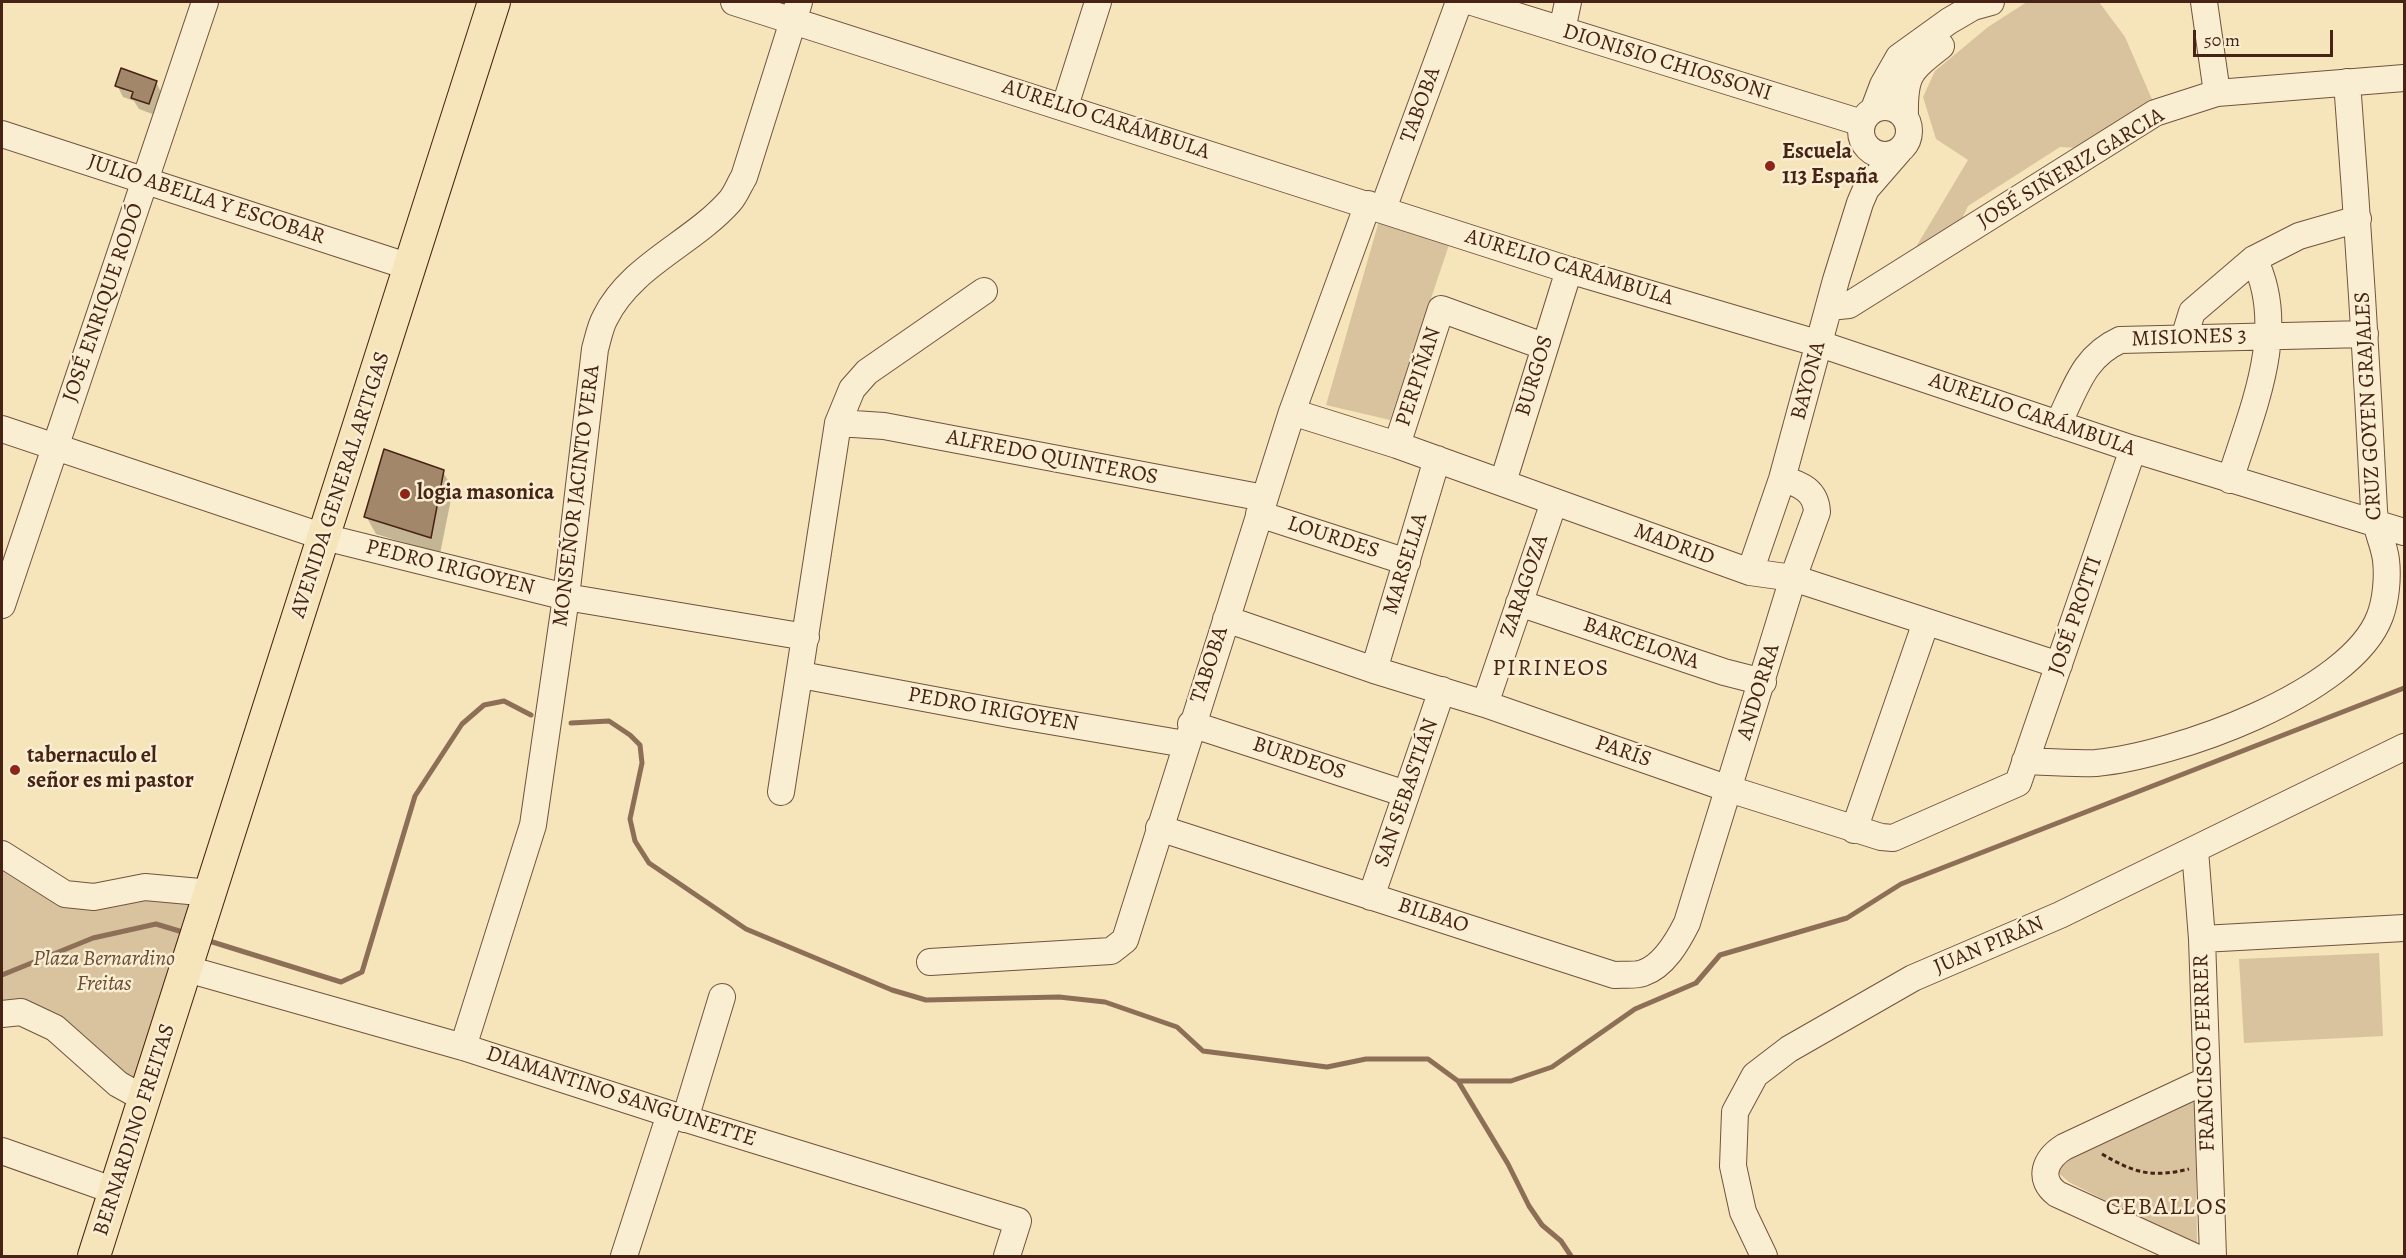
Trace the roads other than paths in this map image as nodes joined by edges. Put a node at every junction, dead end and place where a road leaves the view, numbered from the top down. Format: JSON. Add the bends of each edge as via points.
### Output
{"nodes":[{"id":1,"x":205,"y":2,"type":"edge"},
{"id":2,"x":494,"y":2,"type":"edge"},
{"id":3,"x":734,"y":2,"type":"edge"},
{"id":4,"x":1098,"y":2,"type":"edge"},
{"id":5,"x":1459,"y":2,"type":"edge"},
{"id":6,"x":1473,"y":2,"type":"edge"},
{"id":7,"x":1568,"y":2,"type":"edge"},
{"id":8,"x":2204,"y":2,"type":"edge"},
{"id":9,"x":1989,"y":3,"type":"edge"},
{"id":10,"x":796,"y":11,"type":"edge"},
{"id":11,"x":1562,"y":30,"type":"junction"},
{"id":12,"x":2404,"y":78,"type":"edge"},
{"id":13,"x":2348,"y":82,"type":"junction"},
{"id":14,"x":2217,"y":93,"type":"junction"},
{"id":15,"x":1065,"y":106,"type":"junction"},
{"id":16,"x":1905,"y":117,"type":"junction"},
{"id":17,"x":1867,"y":126,"type":"junction"},
{"id":18,"x":2,"y":134,"type":"edge"},
{"id":19,"x":1899,"y":151,"type":"junction"},
{"id":20,"x":147,"y":180,"type":"junction"},
{"id":21,"x":1866,"y":189,"type":"junction"},
{"id":22,"x":1375,"y":206,"type":"junction"},
{"id":23,"x":2358,"y":219,"type":"junction"},
{"id":24,"x":2254,"y":259,"type":"junction"},
{"id":25,"x":410,"y":267,"type":"junction"},
{"id":26,"x":1569,"y":270,"type":"junction"},
{"id":27,"x":984,"y":291,"type":"dead end"},
{"id":28,"x":1829,"y":307,"type":"junction"},
{"id":29,"x":2365,"y":334,"type":"junction"},
{"id":30,"x":2268,"y":336,"type":"junction"},
{"id":31,"x":2184,"y":338,"type":"junction"},
{"id":32,"x":1820,"y":344,"type":"junction"},
{"id":33,"x":1543,"y":346,"type":"junction"},
{"id":34,"x":1292,"y":412,"type":"junction"},
{"id":35,"x":838,"y":423,"type":"junction"},
{"id":36,"x":2058,"y":424,"type":"junction"},
{"id":37,"x":2,"y":429,"type":"edge"},
{"id":38,"x":1397,"y":445,"type":"junction"},
{"id":39,"x":54,"y":446,"type":"junction"},
{"id":40,"x":2133,"y":449,"type":"junction"},
{"id":41,"x":1437,"y":459,"type":"junction"},
{"id":42,"x":1782,"y":479,"type":"junction"},
{"id":43,"x":2230,"y":480,"type":"junction"},
{"id":44,"x":1503,"y":482,"type":"junction"},
{"id":45,"x":1554,"y":502,"type":"junction"},
{"id":46,"x":1262,"y":506,"type":"junction"},
{"id":47,"x":2375,"y":524,"type":"junction"},
{"id":48,"x":2404,"y":532,"type":"edge"},
{"id":49,"x":324,"y":537,"type":"junction"},
{"id":50,"x":1407,"y":562,"type":"junction"},
{"id":51,"x":1750,"y":572,"type":"junction"},
{"id":52,"x":1793,"y":578,"type":"junction"},
{"id":53,"x":566,"y":597,"type":"junction"},
{"id":54,"x":1520,"y":603,"type":"junction"},
{"id":55,"x":2,"y":605,"type":"edge"},
{"id":56,"x":1226,"y":619,"type":"junction"},
{"id":57,"x":1926,"y":622,"type":"junction"},
{"id":58,"x":806,"y":638,"type":"junction"},
{"id":59,"x":2059,"y":665,"type":"junction"},
{"id":60,"x":1374,"y":670,"type":"junction"},
{"id":61,"x":801,"y":675,"type":"junction"},
{"id":62,"x":1763,"y":682,"type":"junction"},
{"id":63,"x":1442,"y":690,"type":"junction"},
{"id":64,"x":1485,"y":704,"type":"junction"},
{"id":65,"x":1188,"y":734,"type":"junction"},
{"id":66,"x":2404,"y":747,"type":"edge"},
{"id":67,"x":2021,"y":772,"type":"junction"},
{"id":68,"x":1729,"y":789,"type":"junction"},
{"id":69,"x":782,"y":792,"type":"dead end"},
{"id":70,"x":1406,"y":794,"type":"junction"},
{"id":71,"x":1159,"y":828,"type":"junction"},
{"id":72,"x":1854,"y":830,"type":"junction"},
{"id":73,"x":2194,"y":850,"type":"junction"},
{"id":74,"x":2,"y":854,"type":"edge"},
{"id":75,"x":1371,"y":897,"type":"junction"},
{"id":76,"x":207,"y":907,"type":"junction"},
{"id":77,"x":1687,"y":923,"type":"joint"},
{"id":78,"x":2404,"y":928,"type":"edge"},
{"id":79,"x":2202,"y":939,"type":"junction"},
{"id":80,"x":190,"y":960,"type":"junction"},
{"id":81,"x":930,"y":962,"type":"dead end"},
{"id":82,"x":722,"y":997,"type":"dead end"},
{"id":83,"x":2,"y":1014,"type":"edge"},
{"id":84,"x":463,"y":1047,"type":"junction"},
{"id":85,"x":2205,"y":1082,"type":"junction"},
{"id":86,"x":145,"y":1099,"type":"junction"},
{"id":87,"x":678,"y":1117,"type":"junction"},
{"id":88,"x":2,"y":1151,"type":"edge"},
{"id":89,"x":115,"y":1191,"type":"junction"},
{"id":90,"x":94,"y":1257,"type":"edge"},
{"id":91,"x":624,"y":1257,"type":"edge"},
{"id":92,"x":1007,"y":1257,"type":"edge"},
{"id":93,"x":1764,"y":1257,"type":"edge"},
{"id":94,"x":2193,"y":1257,"type":"edge"},
{"id":95,"x":2213,"y":1257,"type":"edge"}],
"edges":[{"from":1,"to":20,"type":"street","name":"JOSÉ ENRIQUE RODÓ"},
{"from":2,"to":25,"type":"main road","name":"AVENIDA GENERAL ARTIGAS"},
{"from":3,"to":10,"type":"street","name":"AURELIO CARÁMBULA"},
{"from":4,"to":15,"type":"street"},
{"from":5,"to":22,"type":"street","name":"TABOBA"},
{"from":6,"to":11,"type":"street","name":"DIONISIO CHIOSSONI"},
{"from":7,"to":11,"type":"street"},
{"from":8,"to":14,"type":"street"},
{"from":9,"to":16,"type":"street","via":[[1978,17],[1912,70],[1905,92]]},
{"from":9,"to":17,"type":"street","via":[[1948,21],[1899,57]]},
{"from":10,"to":15,"type":"street","name":"AURELIO CARÁMBULA"},
{"from":10,"to":53,"type":"street","name":"MONSEÑOR JACINTO VERA","via":[[744,177],[732,199],[710,221],[654,261],[615,301],[604,319],[596,350]]},
{"from":11,"to":17,"type":"street","name":"DIONISIO CHIOSSONI"},
{"from":12,"to":13,"type":"street","name":"JOSÉ SIÑERIZ GARCIA"},
{"from":13,"to":14,"type":"street","name":"JOSÉ SIÑERIZ GARCIA"},
{"from":13,"to":23,"type":"street","name":"CRUZ GOYEN GRAJALES"},
{"from":14,"to":28,"type":"street","name":"JOSÉ SIÑERIZ GARCIA","via":[[2156,114],[1849,305]]},
{"from":15,"to":22,"type":"street","name":"AURELIO CARÁMBULA"},
{"from":16,"to":17,"type":"street","via":[[1887,107]]},
{"from":16,"to":19,"type":"street","via":[[1908,139]]},
{"from":17,"to":19,"type":"street","via":[[1877,154]]},
{"from":17,"to":21,"type":"street","name":"BAYONA"},
{"from":18,"to":20,"type":"street","name":"JULIO ABELLA Y ESCOBAR"},
{"from":19,"to":21,"type":"street","name":"BAYONA"},
{"from":20,"to":25,"type":"street","name":"JULIO ABELLA Y ESCOBAR"},
{"from":20,"to":39,"type":"street","name":"JOSÉ ENRIQUE RODÓ"},
{"from":21,"to":28,"type":"street","name":"BAYONA"},
{"from":22,"to":26,"type":"street","name":"AURELIO CARÁMBULA"},
{"from":22,"to":34,"type":"street","name":"TABOBA"},
{"from":23,"to":24,"type":"street","via":[[2299,236]]},
{"from":23,"to":29,"type":"street","name":"CRUZ GOYEN GRAJALES"},
{"from":24,"to":30,"type":"street","via":[[2265,282]]},
{"from":24,"to":31,"type":"street","via":[[2192,312]]},
{"from":25,"to":49,"type":"main road","name":"AVENIDA GENERAL ARTIGAS"},
{"from":26,"to":32,"type":"street","name":"AURELIO CARÁMBULA"},
{"from":26,"to":33,"type":"street","name":"BURGOS"},
{"from":27,"to":35,"type":"street","via":[[867,372],[852,389]]},
{"from":28,"to":32,"type":"street","name":"BAYONA"},
{"from":29,"to":30,"type":"street","name":"MISIONES 3"},
{"from":29,"to":47,"type":"street","name":"CRUZ GOYEN GRAJALES"},
{"from":30,"to":31,"type":"street","name":"MISIONES 3"},
{"from":30,"to":43,"type":"street","via":[[2261,379]]},
{"from":31,"to":36,"type":"street","name":"MISIONES 3","via":[[2120,340],[2104,347],[2090,359]]},
{"from":32,"to":36,"type":"street","name":"AURELIO CARÁMBULA"},
{"from":32,"to":42,"type":"street","name":"BAYONA"},
{"from":33,"to":38,"type":"street","name":"PERPIÑAN","via":[[1440,309]]},
{"from":33,"to":44,"type":"street","name":"BURGOS"},
{"from":34,"to":38,"type":"street","name":"MADRID"},
{"from":34,"to":46,"type":"street","name":"TABOBA"},
{"from":35,"to":46,"type":"street","name":"ALFREDO QUINTEROS","via":[[884,426]]},
{"from":35,"to":58,"type":"street"},
{"from":36,"to":40,"type":"street","name":"AURELIO CARÁMBULA"},
{"from":37,"to":39,"type":"street","name":"PEDRO IRIGOYEN"},
{"from":38,"to":41,"type":"street","name":"MADRID"},
{"from":39,"to":49,"type":"street","name":"PEDRO IRIGOYEN"},
{"from":39,"to":55,"type":"street","name":"JOSÉ ENRIQUE RODÓ"},
{"from":40,"to":43,"type":"street","name":"AURELIO CARÁMBULA"},
{"from":40,"to":59,"type":"street","name":"JOSÉ PROTTI"},
{"from":41,"to":44,"type":"street","name":"MADRID"},
{"from":41,"to":50,"type":"street","name":"MARSELLA"},
{"from":42,"to":51,"type":"street","name":"BAYONA"},
{"from":42,"to":52,"type":"street","name":"ANDORRA","via":[[1800,485],[1816,501],[1817,512]]},
{"from":43,"to":47,"type":"street","name":"AURELIO CARÁMBULA"},
{"from":44,"to":45,"type":"street","name":"MADRID"},
{"from":45,"to":51,"type":"street","name":"MADRID"},
{"from":45,"to":54,"type":"street","name":"ZARAGOZA"},
{"from":46,"to":50,"type":"street","name":"LOURDES"},
{"from":46,"to":56,"type":"street","name":"TABOBA"},
{"from":47,"to":48,"type":"street","name":"AURELIO CARÁMBULA"},
{"from":47,"to":67,"type":"street","name":"CRUZ GOYEN GRAJALES","via":[[2386,560],[2386,591],[2379,617],[2362,644],[2309,688],[2229,729],[2171,747],[2096,763]]},
{"from":49,"to":53,"type":"street","name":"PEDRO IRIGOYEN"},
{"from":49,"to":76,"type":"main road","name":"AVENIDA GENERAL ARTIGAS"},
{"from":50,"to":60,"type":"street","name":"MARSELLA"},
{"from":51,"to":52,"type":"street","name":"MADRID"},
{"from":52,"to":57,"type":"street","name":"MADRID"},
{"from":52,"to":62,"type":"street","name":"ANDORRA"},
{"from":53,"to":58,"type":"street","name":"PEDRO IRIGOYEN"},
{"from":53,"to":84,"type":"street","name":"MONSEÑOR JACINTO VERA","via":[[533,825]]},
{"from":54,"to":62,"type":"street","name":"BARCELONA"},
{"from":54,"to":64,"type":"street","name":"ZARAGOZA"},
{"from":56,"to":60,"type":"street","name":"PARÍS"},
{"from":56,"to":65,"type":"street","name":"TABOBA"},
{"from":57,"to":59,"type":"street","name":"MADRID"},
{"from":57,"to":72,"type":"street"},
{"from":58,"to":61,"type":"street"},
{"from":59,"to":67,"type":"street","name":"JOSÉ PROTTI"},
{"from":60,"to":63,"type":"street","name":"PARÍS"},
{"from":61,"to":65,"type":"street","name":"PEDRO IRIGOYEN","via":[[1009,714]]},
{"from":61,"to":69,"type":"street"},
{"from":62,"to":68,"type":"street","name":"ANDORRA"},
{"from":63,"to":64,"type":"street","name":"PARÍS"},
{"from":63,"to":70,"type":"street","name":"SAN SEBASTIÁN"},
{"from":64,"to":68,"type":"street","name":"PARÍS"},
{"from":65,"to":70,"type":"street","name":"BURDEOS"},
{"from":65,"to":71,"type":"street","name":"TABOBA"},
{"from":66,"to":73,"type":"street","name":"JUAN PIRÁN"},
{"from":67,"to":72,"type":"street","name":"PARÍS","via":[[1893,838]]},
{"from":68,"to":72,"type":"street","name":"PARÍS"},
{"from":68,"to":77,"type":"street","name":"ANDORRA"},
{"from":70,"to":75,"type":"street","name":"SAN SEBASTIÁN"},
{"from":71,"to":75,"type":"street","name":"BILBAO"},
{"from":71,"to":81,"type":"street","name":"TABOBA","via":[[1125,940],[1112,951]]},
{"from":73,"to":79,"type":"street","name":"FRANCISCO FERRER"},
{"from":73,"to":93,"type":"street","name":"JUAN PIRÁN","via":[[2060,915],[1913,978],[1789,1049],[1755,1076],[1735,1112],[1733,1166],[1743,1212]]},
{"from":74,"to":76,"type":"street","via":[[65,894],[94,897],[144,887]]},
{"from":75,"to":77,"type":"street","name":"BILBAO","via":[[1614,975],[1644,973],[1677,943]]},
{"from":76,"to":80,"type":"main road","name":"AVENIDA GENERAL ARTIGAS"},
{"from":78,"to":79,"type":"street"},
{"from":79,"to":85,"type":"street","name":"FRANCISCO FERRER"},
{"from":80,"to":84,"type":"street","name":"DIAMANTINO SANGUINETTE"},
{"from":80,"to":86,"type":"main road","name":"BERNARDINO FREITAS"},
{"from":82,"to":87,"type":"street"},
{"from":83,"to":86,"type":"street","via":[[21,1012],[55,1028],[118,1084]]},
{"from":84,"to":87,"type":"street","name":"DIAMANTINO SANGUINETTE"},
{"from":85,"to":94,"type":"street","via":[[2054,1154],[2046,1169],[2048,1187],[2057,1194]]},
{"from":85,"to":95,"type":"street","name":"FRANCISCO FERRER"},
{"from":86,"to":89,"type":"main road","name":"BERNARDINO FREITAS"},
{"from":87,"to":91,"type":"street"},
{"from":87,"to":92,"type":"street","name":"DIAMANTINO SANGUINETTE","via":[[1018,1221]]},
{"from":88,"to":89,"type":"street"},
{"from":89,"to":90,"type":"main road","name":"BERNARDINO FREITAS"}]}
